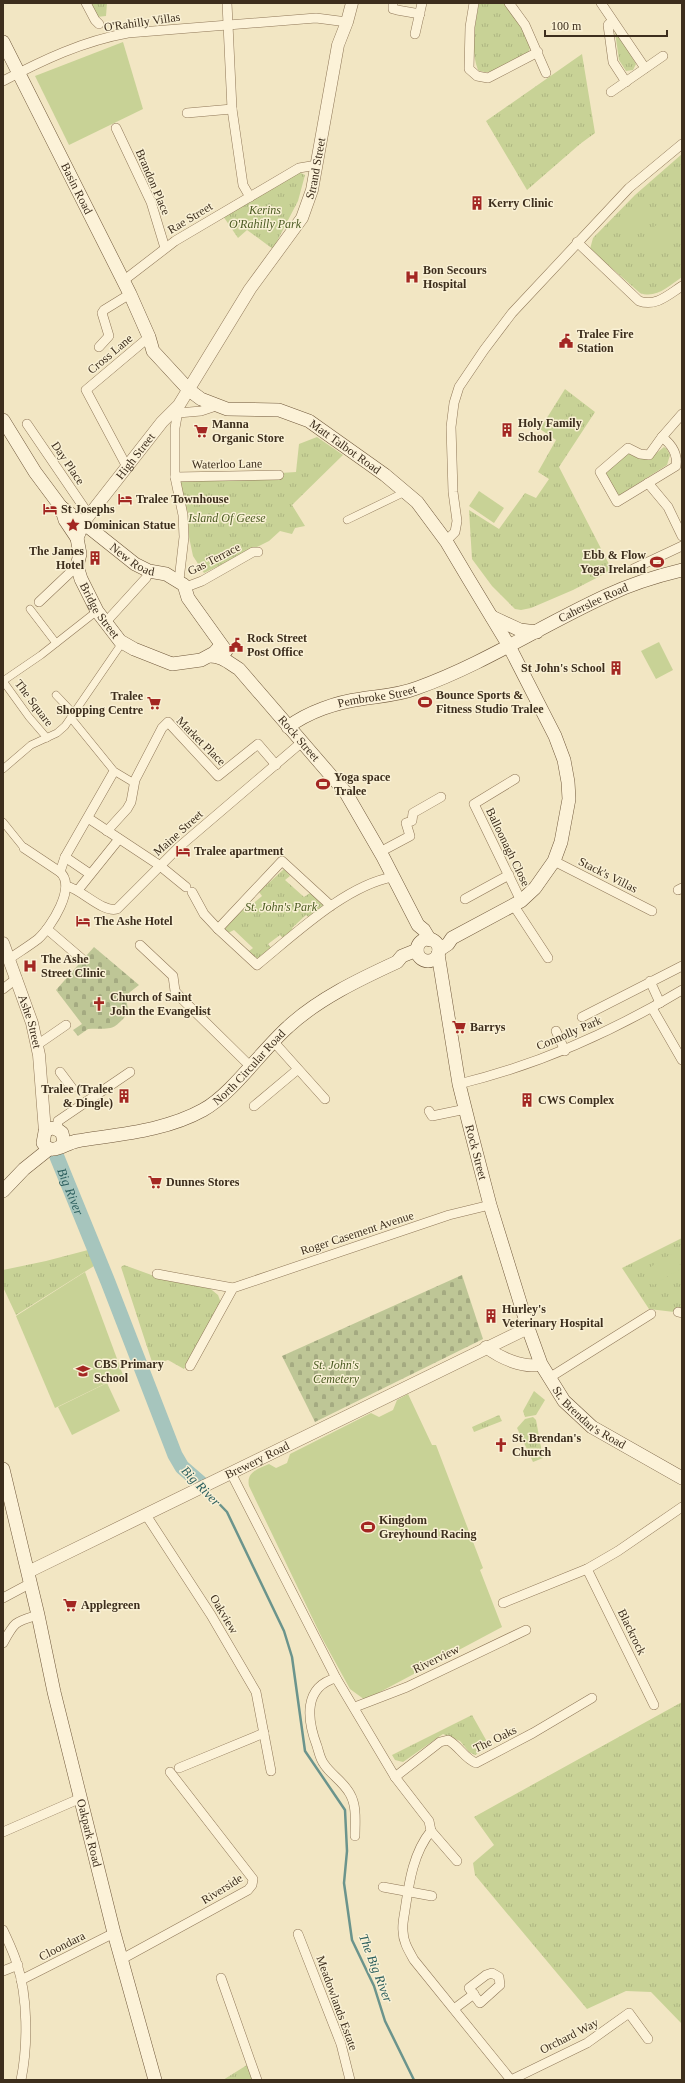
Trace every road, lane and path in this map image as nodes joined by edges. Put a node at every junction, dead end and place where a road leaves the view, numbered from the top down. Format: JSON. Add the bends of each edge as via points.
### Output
{"nodes":[{"id":1,"x":86,"y":3,"type":"edge"},
{"id":2,"x":227,"y":3,"type":"edge"},
{"id":3,"x":352,"y":3,"type":"edge"},
{"id":4,"x":393,"y":3,"type":"edge"},
{"id":5,"x":422,"y":3,"type":"edge"},
{"id":6,"x":474,"y":3,"type":"edge"},
{"id":7,"x":509,"y":3,"type":"edge"},
{"id":8,"x":601,"y":3,"type":"edge"},
{"id":9,"x":420,"y":14,"type":"junction"},
{"id":10,"x":612,"y":21,"type":"junction"},
{"id":11,"x":348,"y":22,"type":"junction"},
{"id":12,"x":99,"y":24,"type":"dead end"},
{"id":13,"x":229,"y":24,"type":"junction"},
{"id":14,"x":416,"y":34,"type":"dead end"},
{"id":15,"x":3,"y":42,"type":"edge"},
{"id":16,"x":538,"y":52,"type":"junction"},
{"id":17,"x":663,"y":56,"type":"dead end"},
{"id":18,"x":645,"y":68,"type":"junction"},
{"id":19,"x":18,"y":73,"type":"junction"},
{"id":20,"x":546,"y":73,"type":"dead end"},
{"id":21,"x":3,"y":81,"type":"edge"},
{"id":22,"x":626,"y":82,"type":"junction"},
{"id":23,"x":611,"y":92,"type":"dead end"},
{"id":24,"x":232,"y":110,"type":"junction"},
{"id":25,"x":187,"y":113,"type":"dead end"},
{"id":26,"x":116,"y":128,"type":"dead end"},
{"id":27,"x":682,"y":144,"type":"edge"},
{"id":28,"x":317,"y":165,"type":"junction"},
{"id":29,"x":250,"y":197,"type":"junction"},
{"id":30,"x":577,"y":242,"type":"junction"},
{"id":31,"x":165,"y":248,"type":"junction"},
{"id":32,"x":123,"y":281,"type":"junction"},
{"id":33,"x":682,"y":286,"type":"edge"},
{"id":34,"x":132,"y":299,"type":"junction"},
{"id":35,"x":149,"y":337,"type":"junction"},
{"id":36,"x":99,"y":347,"type":"dead end"},
{"id":37,"x":186,"y":387,"type":"junction"},
{"id":38,"x":216,"y":406,"type":"junction"},
{"id":39,"x":178,"y":409,"type":"junction"},
{"id":40,"x":682,"y":414,"type":"edge"},
{"id":41,"x":3,"y":420,"type":"edge"},
{"id":42,"x":162,"y":422,"type":"junction"},
{"id":43,"x":27,"y":424,"type":"dead end"},
{"id":44,"x":176,"y":424,"type":"junction"},
{"id":45,"x":662,"y":437,"type":"junction"},
{"id":46,"x":127,"y":467,"type":"junction"},
{"id":47,"x":280,"y":475,"type":"dead end"},
{"id":48,"x":175,"y":477,"type":"junction"},
{"id":49,"x":648,"y":483,"type":"junction"},
{"id":50,"x":405,"y":492,"type":"junction"},
{"id":51,"x":59,"y":505,"type":"junction"},
{"id":52,"x":86,"y":519,"type":"junction"},
{"id":53,"x":347,"y":520,"type":"dead end"},
{"id":54,"x":682,"y":536,"type":"edge"},
{"id":55,"x":77,"y":538,"type":"junction"},
{"id":56,"x":446,"y":541,"type":"junction"},
{"id":57,"x":682,"y":546,"type":"edge"},
{"id":58,"x":256,"y":552,"type":"dead end"},
{"id":59,"x":77,"y":566,"type":"junction"},
{"id":60,"x":633,"y":569,"type":"dead end"},
{"id":61,"x":682,"y":570,"type":"edge"},
{"id":62,"x":149,"y":572,"type":"junction"},
{"id":63,"x":188,"y":583,"type":"junction"},
{"id":64,"x":39,"y":602,"type":"dead end"},
{"id":65,"x":30,"y":609,"type":"dead end"},
{"id":66,"x":97,"y":611,"type":"junction"},
{"id":67,"x":491,"y":617,"type":"junction"},
{"id":68,"x":108,"y":621,"type":"junction"},
{"id":69,"x":537,"y":632,"type":"junction"},
{"id":70,"x":56,"y":643,"type":"junction"},
{"id":71,"x":122,"y":643,"type":"junction"},
{"id":72,"x":221,"y":645,"type":"junction"},
{"id":73,"x":508,"y":646,"type":"junction"},
{"id":74,"x":210,"y":656,"type":"junction"},
{"id":75,"x":230,"y":662,"type":"junction"},
{"id":76,"x":3,"y":681,"type":"edge"},
{"id":77,"x":56,"y":695,"type":"dead end"},
{"id":78,"x":72,"y":716,"type":"junction"},
{"id":79,"x":288,"y":726,"type":"junction"},
{"id":80,"x":47,"y":738,"type":"junction"},
{"id":81,"x":302,"y":742,"type":"junction"},
{"id":82,"x":276,"y":764,"type":"junction"},
{"id":83,"x":3,"y":770,"type":"edge"},
{"id":84,"x":114,"y":772,"type":"junction"},
{"id":85,"x":515,"y":779,"type":"dead end"},
{"id":86,"x":134,"y":783,"type":"junction"},
{"id":87,"x":441,"y":797,"type":"dead end"},
{"id":88,"x":88,"y":818,"type":"junction"},
{"id":89,"x":3,"y":822,"type":"edge"},
{"id":90,"x":107,"y":831,"type":"junction"},
{"id":91,"x":119,"y":839,"type":"junction"},
{"id":92,"x":24,"y":848,"type":"joint"},
{"id":93,"x":380,"y":852,"type":"junction"},
{"id":94,"x":65,"y":857,"type":"junction"},
{"id":95,"x":554,"y":861,"type":"junction"},
{"id":96,"x":159,"y":865,"type":"junction"},
{"id":97,"x":60,"y":872,"type":"junction"},
{"id":98,"x":90,"y":874,"type":"junction"},
{"id":99,"x":509,"y":875,"type":"junction"},
{"id":100,"x":393,"y":877,"type":"junction"},
{"id":101,"x":67,"y":886,"type":"junction"},
{"id":102,"x":78,"y":890,"type":"junction"},
{"id":103,"x":465,"y":900,"type":"dead end"},
{"id":104,"x":518,"y":903,"type":"junction"},
{"id":105,"x":331,"y":906,"type":"junction"},
{"id":106,"x":652,"y":911,"type":"dead end"},
{"id":107,"x":47,"y":929,"type":"junction"},
{"id":108,"x":218,"y":929,"type":"junction"},
{"id":109,"x":3,"y":943,"type":"edge"},
{"id":110,"x":140,"y":945,"type":"dead end"},
{"id":111,"x":428,"y":950,"type":"junction"},
{"id":112,"x":548,"y":958,"type":"dead end"},
{"id":113,"x":9,"y":959,"type":"junction"},
{"id":114,"x":82,"y":959,"type":"dead end"},
{"id":115,"x":682,"y":966,"type":"edge"},
{"id":116,"x":17,"y":978,"type":"junction"},
{"id":117,"x":650,"y":981,"type":"junction"},
{"id":118,"x":3,"y":989,"type":"edge"},
{"id":119,"x":682,"y":990,"type":"edge"},
{"id":120,"x":660,"y":1003,"type":"junction"},
{"id":121,"x":652,"y":1008,"type":"junction"},
{"id":122,"x":582,"y":1017,"type":"dead end"},
{"id":123,"x":66,"y":1025,"type":"dead end"},
{"id":124,"x":556,"y":1031,"type":"dead end"},
{"id":125,"x":273,"y":1041,"type":"junction"},
{"id":126,"x":37,"y":1045,"type":"junction"},
{"id":127,"x":564,"y":1051,"type":"junction"},
{"id":128,"x":682,"y":1060,"type":"edge"},
{"id":129,"x":250,"y":1066,"type":"junction"},
{"id":130,"x":297,"y":1070,"type":"junction"},
{"id":131,"x":60,"y":1072,"type":"dead end"},
{"id":132,"x":130,"y":1072,"type":"dead end"},
{"id":133,"x":459,"y":1084,"type":"junction"},
{"id":134,"x":72,"y":1088,"type":"dead end"},
{"id":135,"x":325,"y":1099,"type":"dead end"},
{"id":136,"x":254,"y":1106,"type":"dead end"},
{"id":137,"x":466,"y":1109,"type":"junction"},
{"id":138,"x":429,"y":1111,"type":"dead end"},
{"id":139,"x":53,"y":1137,"type":"junction"},
{"id":140,"x":3,"y":1191,"type":"edge"},
{"id":141,"x":490,"y":1205,"type":"junction"},
{"id":142,"x":157,"y":1274,"type":"dead end"},
{"id":143,"x":233,"y":1288,"type":"junction"},
{"id":144,"x":651,"y":1314,"type":"dead end"},
{"id":145,"x":528,"y":1328,"type":"junction"},
{"id":146,"x":486,"y":1347,"type":"junction"},
{"id":147,"x":541,"y":1364,"type":"junction"},
{"id":148,"x":190,"y":1366,"type":"dead end"},
{"id":149,"x":549,"y":1378,"type":"junction"},
{"id":150,"x":3,"y":1469,"type":"edge"},
{"id":151,"x":231,"y":1473,"type":"junction"},
{"id":152,"x":682,"y":1478,"type":"edge"},
{"id":153,"x":682,"y":1508,"type":"edge"},
{"id":154,"x":146,"y":1515,"type":"junction"},
{"id":155,"x":587,"y":1570,"type":"junction"},
{"id":156,"x":29,"y":1578,"type":"junction"},
{"id":157,"x":3,"y":1598,"type":"edge"},
{"id":158,"x":503,"y":1603,"type":"dead end"},
{"id":159,"x":38,"y":1615,"type":"junction"},
{"id":160,"x":526,"y":1630,"type":"dead end"},
{"id":161,"x":3,"y":1643,"type":"edge"},
{"id":162,"x":336,"y":1678,"type":"junction"},
{"id":163,"x":592,"y":1698,"type":"dead end"},
{"id":164,"x":654,"y":1705,"type":"dead end"},
{"id":165,"x":355,"y":1707,"type":"junction"},
{"id":166,"x":264,"y":1733,"type":"junction"},
{"id":167,"x":271,"y":1771,"type":"dead end"},
{"id":168,"x":395,"y":1777,"type":"junction"},
{"id":169,"x":81,"y":1798,"type":"junction"},
{"id":170,"x":431,"y":1831,"type":"junction"},
{"id":171,"x":3,"y":1832,"type":"edge"},
{"id":172,"x":355,"y":1836,"type":"dead end"},
{"id":173,"x":457,"y":1861,"type":"dead end"},
{"id":174,"x":383,"y":1887,"type":"dead end"},
{"id":175,"x":408,"y":1892,"type":"junction"},
{"id":176,"x":432,"y":1896,"type":"dead end"},
{"id":177,"x":3,"y":1930,"type":"edge"},
{"id":178,"x":114,"y":1932,"type":"junction"},
{"id":179,"x":298,"y":1934,"type":"dead end"},
{"id":180,"x":122,"y":1959,"type":"junction"},
{"id":181,"x":18,"y":1965,"type":"junction"},
{"id":182,"x":3,"y":1971,"type":"edge"},
{"id":183,"x":221,"y":1978,"type":"dead end"},
{"id":184,"x":20,"y":1980,"type":"junction"},
{"id":185,"x":474,"y":1994,"type":"dead end"},
{"id":186,"x":454,"y":2009,"type":"junction"},
{"id":187,"x":648,"y":2039,"type":"dead end"},
{"id":188,"x":22,"y":2080,"type":"edge"},
{"id":189,"x":155,"y":2080,"type":"edge"},
{"id":190,"x":257,"y":2080,"type":"edge"},
{"id":191,"x":350,"y":2080,"type":"edge"},
{"id":192,"x":511,"y":2080,"type":"edge"}],
"edges":[{"from":1,"to":12,"type":"street"},
{"from":2,"to":13,"type":"street"},
{"from":3,"to":11,"type":"street","name":"Strand Street"},
{"from":4,"to":9,"type":"street","via":[[393,9]]},
{"from":5,"to":9,"type":"street"},
{"from":6,"to":16,"type":"street","via":[[470,27],[469,69],[476,76],[488,78]]},
{"from":7,"to":16,"type":"street","via":[[525,24]]},
{"from":8,"to":10,"type":"street"},
{"from":9,"to":14,"type":"street"},
{"from":10,"to":18,"type":"street"},
{"from":10,"to":22,"type":"street","via":[[608,25],[613,62]]},
{"from":11,"to":13,"type":"street","name":"O'Rahilly Villas","via":[[316,18]]},
{"from":11,"to":28,"type":"street","name":"Strand Street","via":[[333,64]]},
{"from":13,"to":19,"type":"street","name":"O'Rahilly Villas","via":[[111,36],[70,49]]},
{"from":13,"to":24,"type":"street"},
{"from":15,"to":19,"type":"main road","name":"Basin Road"},
{"from":16,"to":20,"type":"street"},
{"from":17,"to":18,"type":"street"},
{"from":18,"to":22,"type":"street"},
{"from":19,"to":21,"type":"street","name":"O'Rahilly Villas"},
{"from":19,"to":32,"type":"main road","name":"Basin Road"},
{"from":22,"to":23,"type":"street"},
{"from":24,"to":25,"type":"street"},
{"from":24,"to":29,"type":"street","via":[[242,185]]},
{"from":26,"to":31,"type":"street","name":"Brandon Place","via":[[152,202]]},
{"from":27,"to":30,"type":"street","via":[[629,188]]},
{"from":28,"to":29,"type":"street","name":"Rae Street","via":[[300,168]]},
{"from":28,"to":37,"type":"street","name":"Strand Street","via":[[302,218],[250,289]]},
{"from":29,"to":31,"type":"street","name":"Rae Street"},
{"from":30,"to":33,"type":"street","via":[[639,301],[656,303]]},
{"from":30,"to":56,"type":"street","via":[[496,332],[459,387],[451,427],[453,492],[457,521],[456,532]]},
{"from":31,"to":32,"type":"street","name":"Rae Street"},
{"from":32,"to":34,"type":"main road","name":"Basin Road"},
{"from":34,"to":35,"type":"main road","name":"Basin Road"},
{"from":34,"to":36,"type":"street","via":[[104,310],[102,316],[109,336]]},
{"from":35,"to":37,"type":"main road","name":"Matt Talbot Road","via":[[154,351]]},
{"from":35,"to":46,"type":"street","name":"Cross Lane","via":[[86,390]]},
{"from":37,"to":38,"type":"main road","name":"Matt Talbot Road","via":[[201,399]]},
{"from":37,"to":39,"type":"street","name":"High Street"},
{"from":38,"to":39,"type":"street","via":[[201,411]]},
{"from":38,"to":50,"type":"main road","name":"Matt Talbot Road","via":[[236,410],[279,410],[309,421]]},
{"from":39,"to":42,"type":"street","name":"High Street"},
{"from":39,"to":44,"type":"street"},
{"from":40,"to":45,"type":"street"},
{"from":41,"to":51,"type":"main road"},
{"from":42,"to":44,"type":"street"},
{"from":42,"to":46,"type":"street","name":"High Street"},
{"from":43,"to":52,"type":"street","name":"Day Place"},
{"from":44,"to":48,"type":"street"},
{"from":45,"to":49,"type":"street","via":[[673,450],[677,460],[676,466]]},
{"from":45,"to":49,"type":"street","via":[[649,455],[628,448],[600,472],[617,502]]},
{"from":46,"to":52,"type":"street","name":"High Street"},
{"from":47,"to":48,"type":"street","name":"Waterloo Lane"},
{"from":48,"to":63,"type":"street","via":[[184,532]]},
{"from":49,"to":54,"type":"street","via":[[668,507]]},
{"from":50,"to":53,"type":"street"},
{"from":50,"to":56,"type":"main road","name":"Matt Talbot Road","via":[[417,502]]},
{"from":51,"to":52,"type":"main road","name":"New Road"},
{"from":51,"to":55,"type":"main road"},
{"from":52,"to":55,"type":"main road"},
{"from":52,"to":62,"type":"main road","name":"New Road","via":[[135,564]]},
{"from":55,"to":59,"type":"main road","name":"Bridge Street","via":[[80,554]]},
{"from":56,"to":67,"type":"main road","name":"Matt Talbot Road"},
{"from":57,"to":60,"type":"street"},
{"from":58,"to":63,"type":"street","name":"Gas Terrace"},
{"from":59,"to":64,"type":"street"},
{"from":59,"to":66,"type":"main road","name":"Bridge Street","via":[[80,579]]},
{"from":61,"to":69,"type":"main road","name":"Caherslee Road","via":[[622,589]]},
{"from":62,"to":63,"type":"main road","name":"New Road","via":[[157,571]]},
{"from":62,"to":68,"type":"street"},
{"from":63,"to":72,"type":"main road","name":"Rock Street","via":[[188,598]]},
{"from":65,"to":70,"type":"street"},
{"from":66,"to":68,"type":"main road","name":"Bridge Street"},
{"from":66,"to":70,"type":"street","name":"The Square"},
{"from":67,"to":69,"type":"main road","via":[[520,630]]},
{"from":67,"to":73,"type":"main road","name":"Matt Talbot Road"},
{"from":68,"to":71,"type":"main road","name":"Bridge Street"},
{"from":69,"to":73,"type":"main road","name":"Caherslee Road"},
{"from":70,"to":76,"type":"street","name":"The Square"},
{"from":71,"to":74,"type":"main road","via":[[172,664],[189,663]]},
{"from":71,"to":78,"type":"street","name":"Bridge Street"},
{"from":72,"to":74,"type":"main road"},
{"from":72,"to":75,"type":"main road","name":"Rock Street"},
{"from":73,"to":79,"type":"main road","name":"Pembroke Street","via":[[418,688],[395,695],[340,704],[313,713]]},
{"from":73,"to":95,"type":"main road","name":"Matt Talbot Road","via":[[555,736],[564,760],[569,800],[566,822]]},
{"from":74,"to":75,"type":"main road","name":"Rock Street"},
{"from":75,"to":79,"type":"main road","name":"Rock Street"},
{"from":76,"to":80,"type":"street","name":"The Square"},
{"from":77,"to":78,"type":"street","name":"The Square"},
{"from":78,"to":80,"type":"street","name":"Bridge Street","via":[[57,733]]},
{"from":78,"to":84,"type":"street","name":"The Square"},
{"from":79,"to":81,"type":"main road","name":"Rock Street"},
{"from":80,"to":83,"type":"street","name":"Bridge Street","via":[[31,745]]},
{"from":81,"to":82,"type":"street","name":"Maine Street"},
{"from":81,"to":93,"type":"main road","name":"Rock Street","via":[[346,793]]},
{"from":82,"to":86,"type":"street","name":"Market Place","via":[[258,744],[218,776],[168,722],[162,728]]},
{"from":82,"to":96,"type":"street","name":"Maine Street"},
{"from":84,"to":86,"type":"street","name":"The Square"},
{"from":84,"to":88,"type":"street"},
{"from":85,"to":99,"type":"street","name":"Balloonagh Close","via":[[474,804]]},
{"from":86,"to":90,"type":"street","name":"Market Place","via":[[131,802]]},
{"from":87,"to":93,"type":"street","via":[[413,813],[412,820],[406,824],[410,836]]},
{"from":88,"to":90,"type":"street"},
{"from":88,"to":94,"type":"street"},
{"from":89,"to":92,"type":"street"},
{"from":90,"to":91,"type":"street"},
{"from":91,"to":96,"type":"street"},
{"from":91,"to":98,"type":"street"},
{"from":92,"to":97,"type":"street"},
{"from":93,"to":100,"type":"main road","name":"Rock Street"},
{"from":94,"to":97,"type":"street"},
{"from":94,"to":98,"type":"street"},
{"from":95,"to":104,"type":"main road","name":"North Circular Road","via":[[535,888]]},
{"from":95,"to":106,"type":"street","name":"Stack's Villas"},
{"from":96,"to":102,"type":"street","name":"Maine Street","via":[[117,909],[107,909]]},
{"from":96,"to":108,"type":"street","via":[[189,889],[204,914]]},
{"from":97,"to":101,"type":"street","via":[[66,876]]},
{"from":98,"to":102,"type":"street"},
{"from":99,"to":103,"type":"street"},
{"from":99,"to":104,"type":"street","name":"Balloonagh Close"},
{"from":100,"to":105,"type":"street","via":[[371,883]]},
{"from":100,"to":111,"type":"main road","name":"Rock Street","via":[[418,925],[424,930]]},
{"from":101,"to":102,"type":"street","name":"Maine Street"},
{"from":101,"to":107,"type":"street","via":[[59,910]]},
{"from":104,"to":111,"type":"main road","name":"North Circular Road"},
{"from":104,"to":112,"type":"street"},
{"from":105,"to":108,"type":"street","via":[[257,965]]},
{"from":105,"to":108,"type":"street","via":[[282,861]]},
{"from":107,"to":113,"type":"street","via":[[29,946]]},
{"from":107,"to":114,"type":"street"},
{"from":109,"to":113,"type":"street","name":"Ashe Street"},
{"from":110,"to":129,"type":"street","via":[[173,976],[175,991],[182,999]]},
{"from":111,"to":125,"type":"main road","name":"North Circular Road","via":[[405,962],[397,962],[308,1010]]},
{"from":111,"to":133,"type":"main road","name":"Rock Street","via":[[441,966],[440,973]]},
{"from":113,"to":116,"type":"street","name":"Ashe Street"},
{"from":115,"to":117,"type":"street"},
{"from":116,"to":118,"type":"street"},
{"from":116,"to":126,"type":"street","name":"Ashe Street"},
{"from":117,"to":120,"type":"street"},
{"from":117,"to":122,"type":"street"},
{"from":119,"to":120,"type":"street","name":"Connolly Park"},
{"from":120,"to":121,"type":"street","name":"Connolly Park"},
{"from":121,"to":127,"type":"street","name":"Connolly Park"},
{"from":121,"to":128,"type":"street"},
{"from":123,"to":126,"type":"street"},
{"from":124,"to":127,"type":"street"},
{"from":125,"to":129,"type":"main road","name":"North Circular Road"},
{"from":125,"to":130,"type":"street"},
{"from":126,"to":139,"type":"street","name":"Ashe Street","via":[[42,1102]]},
{"from":127,"to":133,"type":"street","name":"Connolly Park","via":[[493,1076]]},
{"from":129,"to":139,"type":"main road","name":"North Circular Road","via":[[218,1100],[193,1115],[166,1125],[86,1140]]},
{"from":130,"to":135,"type":"street"},
{"from":130,"to":136,"type":"street"},
{"from":131,"to":134,"type":"street"},
{"from":132,"to":139,"type":"street","via":[[58,1121]]},
{"from":133,"to":137,"type":"main road","name":"Rock Street"},
{"from":137,"to":138,"type":"street","via":[[432,1116]]},
{"from":137,"to":141,"type":"main road","name":"Rock Street"},
{"from":139,"to":140,"type":"main road"},
{"from":141,"to":143,"type":"street","name":"Roger Casement Avenue","via":[[449,1215]]},
{"from":141,"to":145,"type":"main road","name":"Rock Street"},
{"from":142,"to":143,"type":"street","name":"Roger Casement Avenue"},
{"from":143,"to":148,"type":"street"},
{"from":144,"to":149,"type":"street"},
{"from":145,"to":146,"type":"street","name":"Brewery Road"},
{"from":145,"to":147,"type":"main road","name":"St. Brendan's Road"},
{"from":146,"to":147,"type":"street","via":[[521,1364]]},
{"from":146,"to":151,"type":"street","name":"Brewery Road"},
{"from":147,"to":149,"type":"main road","name":"St. Brendan's Road"},
{"from":149,"to":152,"type":"main road","name":"St. Brendan's Road","via":[[569,1407],[592,1427]]},
{"from":150,"to":156,"type":"main road","name":"Oakpark Road"},
{"from":151,"to":154,"type":"street","name":"Brewery Road"},
{"from":151,"to":162,"type":"street"},
{"from":153,"to":155,"type":"street"},
{"from":154,"to":156,"type":"street","name":"Brewery Road"},
{"from":154,"to":166,"type":"street","name":"Oakview","via":[[211,1615],[256,1692]]},
{"from":155,"to":158,"type":"street"},
{"from":155,"to":164,"type":"street","name":"Blackrock"},
{"from":156,"to":157,"type":"street"},
{"from":156,"to":159,"type":"main road","name":"Oakpark Road"},
{"from":159,"to":161,"type":"street","via":[[17,1622]]},
{"from":159,"to":169,"type":"main road","name":"Oakpark Road","via":[[54,1692]]},
{"from":160,"to":165,"type":"street","name":"Riverview","via":[[407,1687]]},
{"from":162,"to":165,"type":"street"},
{"from":162,"to":172,"type":"street","via":[[323,1683],[312,1696],[309,1712],[311,1732],[324,1764],[341,1780],[351,1795],[356,1814]]},
{"from":163,"to":168,"type":"street","name":"The Oaks","via":[[476,1763],[469,1760],[448,1740],[440,1742]]},
{"from":165,"to":168,"type":"street"},
{"from":166,"to":167,"type":"street","name":"Oakview"},
{"from":166,"to":180,"type":"street","name":"Riverside","via":[[174,1770],[253,1879],[252,1885],[248,1890]]},
{"from":168,"to":170,"type":"street","via":[[429,1821]]},
{"from":169,"to":171,"type":"street"},
{"from":169,"to":178,"type":"main road","name":"Oakpark Road"},
{"from":170,"to":173,"type":"street"},
{"from":170,"to":175,"type":"street","via":[[417,1855]]},
{"from":174,"to":175,"type":"street"},
{"from":175,"to":176,"type":"street"},
{"from":175,"to":186,"type":"street","via":[[403,1931],[406,1947]]},
{"from":177,"to":181,"type":"street"},
{"from":178,"to":180,"type":"main road","name":"Oakpark Road"},
{"from":178,"to":184,"type":"street","name":"Cloondara"},
{"from":179,"to":191,"type":"street","name":"Meadowlands Estate","via":[[341,2044]]},
{"from":180,"to":189,"type":"main road","name":"Oakpark Road"},
{"from":181,"to":182,"type":"street"},
{"from":181,"to":184,"type":"street"},
{"from":183,"to":190,"type":"street"},
{"from":184,"to":188,"type":"street","via":[[27,2031]]},
{"from":185,"to":186,"type":"street"},
{"from":186,"to":192,"type":"street"},
{"from":187,"to":192,"type":"street","name":"Orchard Way","via":[[629,2013],[587,2043]]}]}
